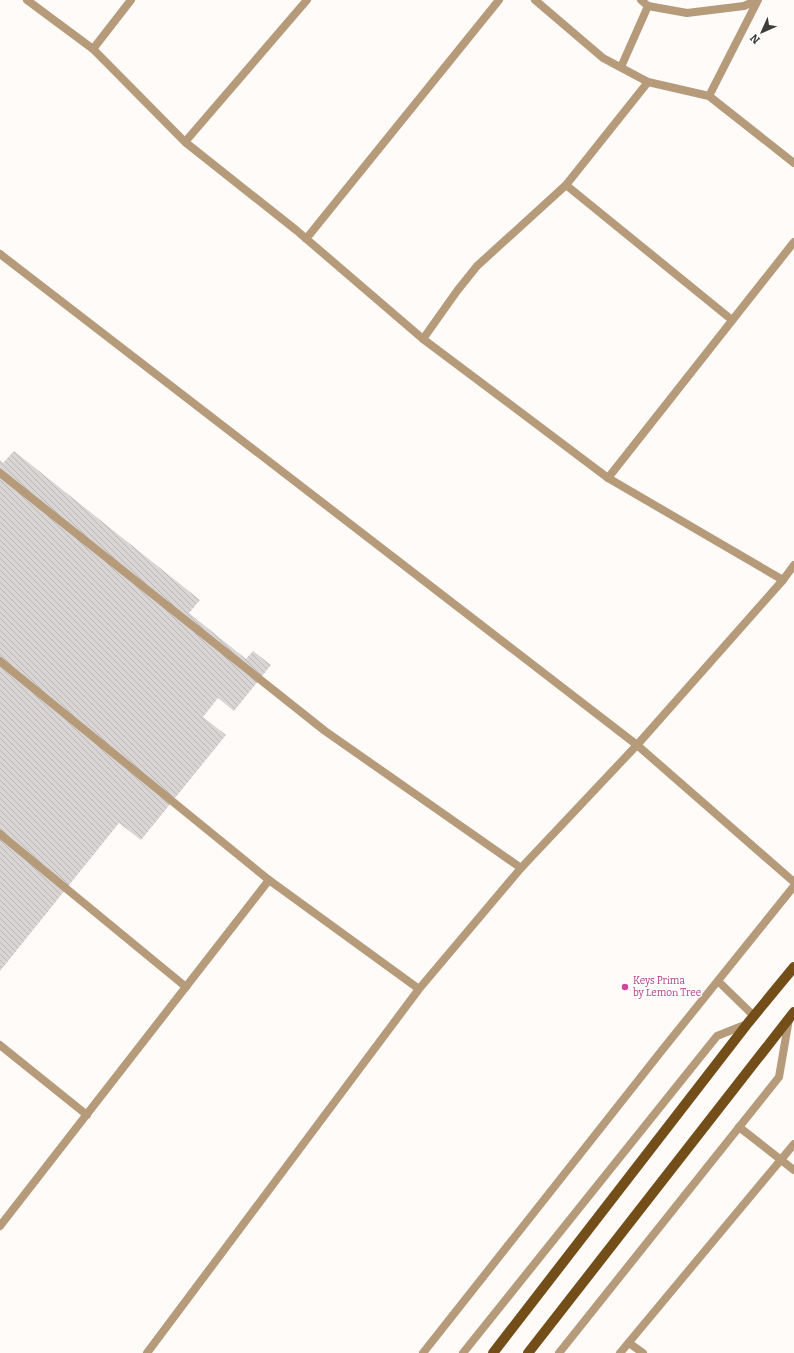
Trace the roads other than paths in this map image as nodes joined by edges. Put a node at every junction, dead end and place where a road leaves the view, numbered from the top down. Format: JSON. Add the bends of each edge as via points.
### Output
{"nodes":[{"id":1,"x":27,"y":0,"type":"edge"},
{"id":2,"x":131,"y":0,"type":"edge"},
{"id":3,"x":307,"y":0,"type":"edge"},
{"id":4,"x":499,"y":0,"type":"edge"},
{"id":5,"x":535,"y":0,"type":"edge"},
{"id":6,"x":641,"y":0,"type":"edge"},
{"id":7,"x":757,"y":0,"type":"edge"},
{"id":8,"x":648,"y":6,"type":"junction"},
{"id":9,"x":94,"y":49,"type":"junction"},
{"id":10,"x":621,"y":67,"type":"junction"},
{"id":11,"x":648,"y":82,"type":"junction"},
{"id":12,"x":709,"y":96,"type":"junction"},
{"id":13,"x":185,"y":142,"type":"junction"},
{"id":14,"x":794,"y":163,"type":"edge"},
{"id":15,"x":566,"y":185,"type":"junction"},
{"id":16,"x":306,"y":239,"type":"junction"},
{"id":17,"x":794,"y":242,"type":"edge"},
{"id":18,"x":0,"y":254,"type":"edge"},
{"id":19,"x":732,"y":320,"type":"junction"},
{"id":20,"x":424,"y":339,"type":"junction"},
{"id":21,"x":0,"y":473,"type":"edge"},
{"id":22,"x":608,"y":478,"type":"junction"},
{"id":23,"x":794,"y":565,"type":"edge"},
{"id":24,"x":783,"y":580,"type":"junction"},
{"id":25,"x":0,"y":661,"type":"edge"},
{"id":26,"x":637,"y":745,"type":"junction"},
{"id":27,"x":0,"y":834,"type":"edge"},
{"id":28,"x":521,"y":868,"type":"junction"},
{"id":29,"x":269,"y":880,"type":"junction"},
{"id":30,"x":794,"y":882,"type":"edge"},
{"id":31,"x":794,"y":886,"type":"edge"},
{"id":32,"x":794,"y":967,"type":"edge"},
{"id":33,"x":718,"y":981,"type":"junction"},
{"id":34,"x":186,"y":987,"type":"junction"},
{"id":35,"x":420,"y":989,"type":"junction"},
{"id":36,"x":792,"y":1015,"type":"edge"},
{"id":37,"x":751,"y":1020,"type":"junction"},
{"id":38,"x":0,"y":1045,"type":"edge"},
{"id":39,"x":87,"y":1115,"type":"junction"},
{"id":40,"x":739,"y":1127,"type":"junction"},
{"id":41,"x":794,"y":1144,"type":"edge"},
{"id":42,"x":781,"y":1160,"type":"junction"},
{"id":43,"x":794,"y":1170,"type":"edge"},
{"id":44,"x":0,"y":1226,"type":"edge"},
{"id":45,"x":629,"y":1343,"type":"junction"},
{"id":46,"x":147,"y":1353,"type":"edge"},
{"id":47,"x":423,"y":1353,"type":"edge"},
{"id":48,"x":462,"y":1353,"type":"edge"},
{"id":49,"x":493,"y":1353,"type":"edge"},
{"id":50,"x":528,"y":1353,"type":"edge"},
{"id":51,"x":559,"y":1353,"type":"edge"},
{"id":52,"x":620,"y":1353,"type":"edge"},
{"id":53,"x":643,"y":1353,"type":"edge"}],
"edges":[{"from":1,"to":9,"type":"street"},
{"from":2,"to":9,"type":"street"},
{"from":3,"to":13,"type":"street"},
{"from":4,"to":16,"type":"street"},
{"from":5,"to":10,"type":"street","via":[[603,58]]},
{"from":6,"to":8,"type":"street"},
{"from":7,"to":8,"type":"street","via":[[744,6],[687,13]]},
{"from":7,"to":12,"type":"street"},
{"from":8,"to":10,"type":"street"},
{"from":9,"to":13,"type":"street"},
{"from":10,"to":11,"type":"street"},
{"from":11,"to":12,"type":"street"},
{"from":11,"to":15,"type":"street"},
{"from":12,"to":14,"type":"street"},
{"from":13,"to":16,"type":"street"},
{"from":15,"to":19,"type":"street"},
{"from":15,"to":20,"type":"street","via":[[477,266]]},
{"from":16,"to":20,"type":"street"},
{"from":17,"to":19,"type":"street"},
{"from":18,"to":26,"type":"street"},
{"from":19,"to":22,"type":"street"},
{"from":20,"to":22,"type":"street"},
{"from":21,"to":28,"type":"street","via":[[325,731]]},
{"from":22,"to":24,"type":"street"},
{"from":23,"to":24,"type":"street"},
{"from":24,"to":26,"type":"street"},
{"from":25,"to":29,"type":"street"},
{"from":26,"to":28,"type":"street"},
{"from":26,"to":30,"type":"street"},
{"from":27,"to":34,"type":"street"},
{"from":28,"to":35,"type":"street"},
{"from":29,"to":34,"type":"street"},
{"from":29,"to":35,"type":"street"},
{"from":31,"to":33,"type":"street"},
{"from":32,"to":37,"type":"main road"},
{"from":33,"to":37,"type":"street"},
{"from":33,"to":47,"type":"street"},
{"from":34,"to":39,"type":"street"},
{"from":35,"to":46,"type":"street"},
{"from":36,"to":40,"type":"street","via":[[779,1077]]},
{"from":36,"to":50,"type":"main road"},
{"from":37,"to":48,"type":"street","via":[[717,1036]]},
{"from":37,"to":49,"type":"main road"},
{"from":38,"to":39,"type":"street"},
{"from":39,"to":44,"type":"street"},
{"from":40,"to":42,"type":"street"},
{"from":40,"to":51,"type":"street"},
{"from":41,"to":42,"type":"street"},
{"from":42,"to":43,"type":"street"},
{"from":42,"to":45,"type":"street"},
{"from":45,"to":52,"type":"street"},
{"from":45,"to":53,"type":"street"}]}
